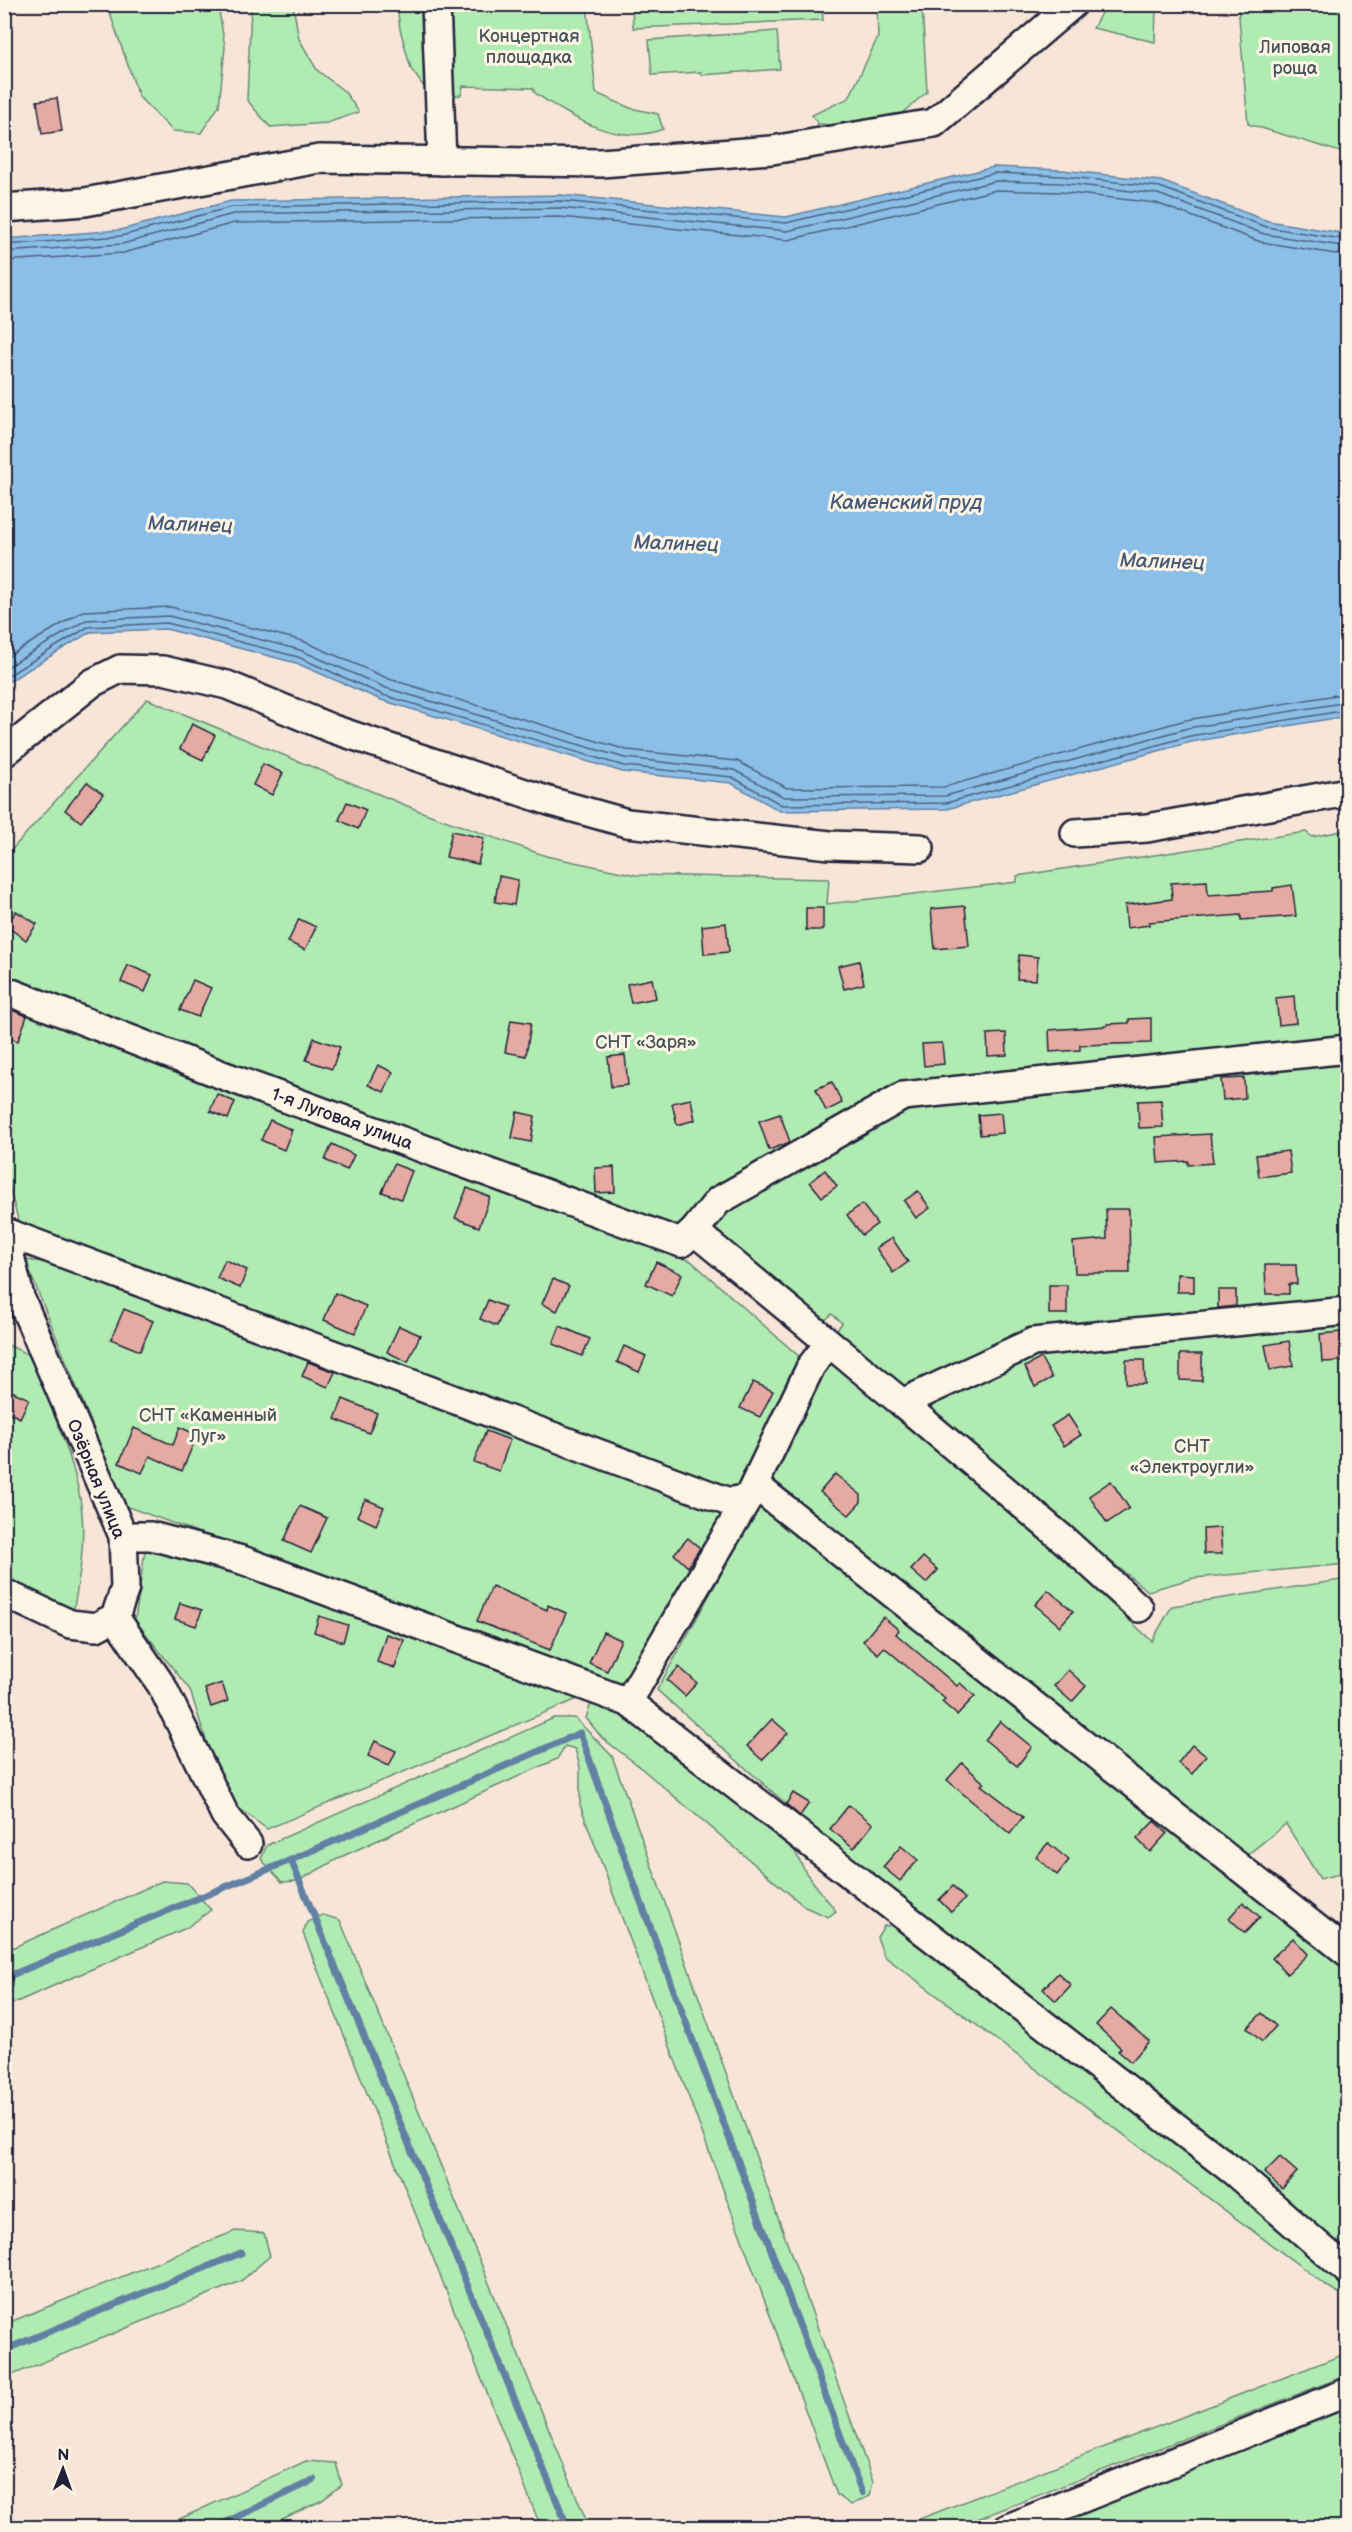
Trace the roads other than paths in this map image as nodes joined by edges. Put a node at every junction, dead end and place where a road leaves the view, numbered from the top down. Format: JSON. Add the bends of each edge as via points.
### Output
{"nodes":[{"id":1,"x":436,"y":4,"type":"edge"},
{"id":2,"x":1073,"y":4,"type":"edge"},
{"id":3,"x":442,"y":161,"type":"junction"},
{"id":4,"x":4,"y":208,"type":"edge"},
{"id":5,"x":4,"y":753,"type":"edge"},
{"id":6,"x":1347,"y":792,"type":"edge"},
{"id":7,"x":1075,"y":832,"type":"dead end"},
{"id":8,"x":920,"y":848,"type":"dead end"},
{"id":9,"x":4,"y":990,"type":"edge"},
{"id":10,"x":1347,"y":1049,"type":"edge"},
{"id":11,"x":5,"y":1232,"type":"edge"},
{"id":12,"x":688,"y":1237,"type":"junction"},
{"id":13,"x":12,"y":1300,"type":"edge"},
{"id":14,"x":1347,"y":1311,"type":"edge"},
{"id":15,"x":829,"y":1343,"type":"junction"},
{"id":16,"x":902,"y":1403,"type":"junction"},
{"id":17,"x":751,"y":1492,"type":"junction"},
{"id":18,"x":123,"y":1536,"type":"junction"},
{"id":19,"x":4,"y":1593,"type":"edge"},
{"id":20,"x":1139,"y":1608,"type":"dead end"},
{"id":21,"x":115,"y":1617,"type":"junction"},
{"id":22,"x":628,"y":1702,"type":"junction"},
{"id":23,"x":248,"y":1844,"type":"dead end"},
{"id":24,"x":1347,"y":1953,"type":"edge"},
{"id":25,"x":1347,"y":2271,"type":"edge"},
{"id":26,"x":1347,"y":2392,"type":"edge"},
{"id":27,"x":1008,"y":2528,"type":"edge"}],
"edges":[{"from":1,"to":3,"type":"street"},
{"from":2,"to":3,"type":"street","via":[[934,123],[772,150],[601,163]]},
{"from":3,"to":4,"type":"street","via":[[319,159],[86,202]]},
{"from":5,"to":8,"type":"street","via":[[92,683],[120,669],[163,670],[227,685],[333,729],[627,823],[830,845]]},
{"from":6,"to":7,"type":"street","via":[[1147,828]]},
{"from":9,"to":12,"type":"street","name":"1-я Луговая улица","via":[[225,1077]]},
{"from":10,"to":12,"type":"street","via":[[903,1096],[718,1201]]},
{"from":11,"to":13,"type":"street","name":"Озёрная улица"},
{"from":11,"to":17,"type":"street","via":[[729,1502]]},
{"from":12,"to":15,"type":"street","name":"1-я Луговая улица"},
{"from":13,"to":18,"type":"street","name":"Озёрная улица"},
{"from":14,"to":16,"type":"street","via":[[1033,1342]]},
{"from":15,"to":16,"type":"street","name":"1-я Луговая улица"},
{"from":15,"to":17,"type":"street","via":[[811,1366]]},
{"from":16,"to":20,"type":"street","name":"1-я Луговая улица"},
{"from":17,"to":22,"type":"street"},
{"from":17,"to":24,"type":"street"},
{"from":18,"to":21,"type":"street","name":"Озёрная улица","via":[[125,1588]]},
{"from":18,"to":22,"type":"street","via":[[152,1536],[242,1560]]},
{"from":19,"to":21,"type":"street","via":[[70,1624],[96,1627]]},
{"from":21,"to":23,"type":"street","via":[[162,1686],[225,1815]]},
{"from":22,"to":25,"type":"street","via":[[1233,2171]]},
{"from":26,"to":27,"type":"street"}]}
